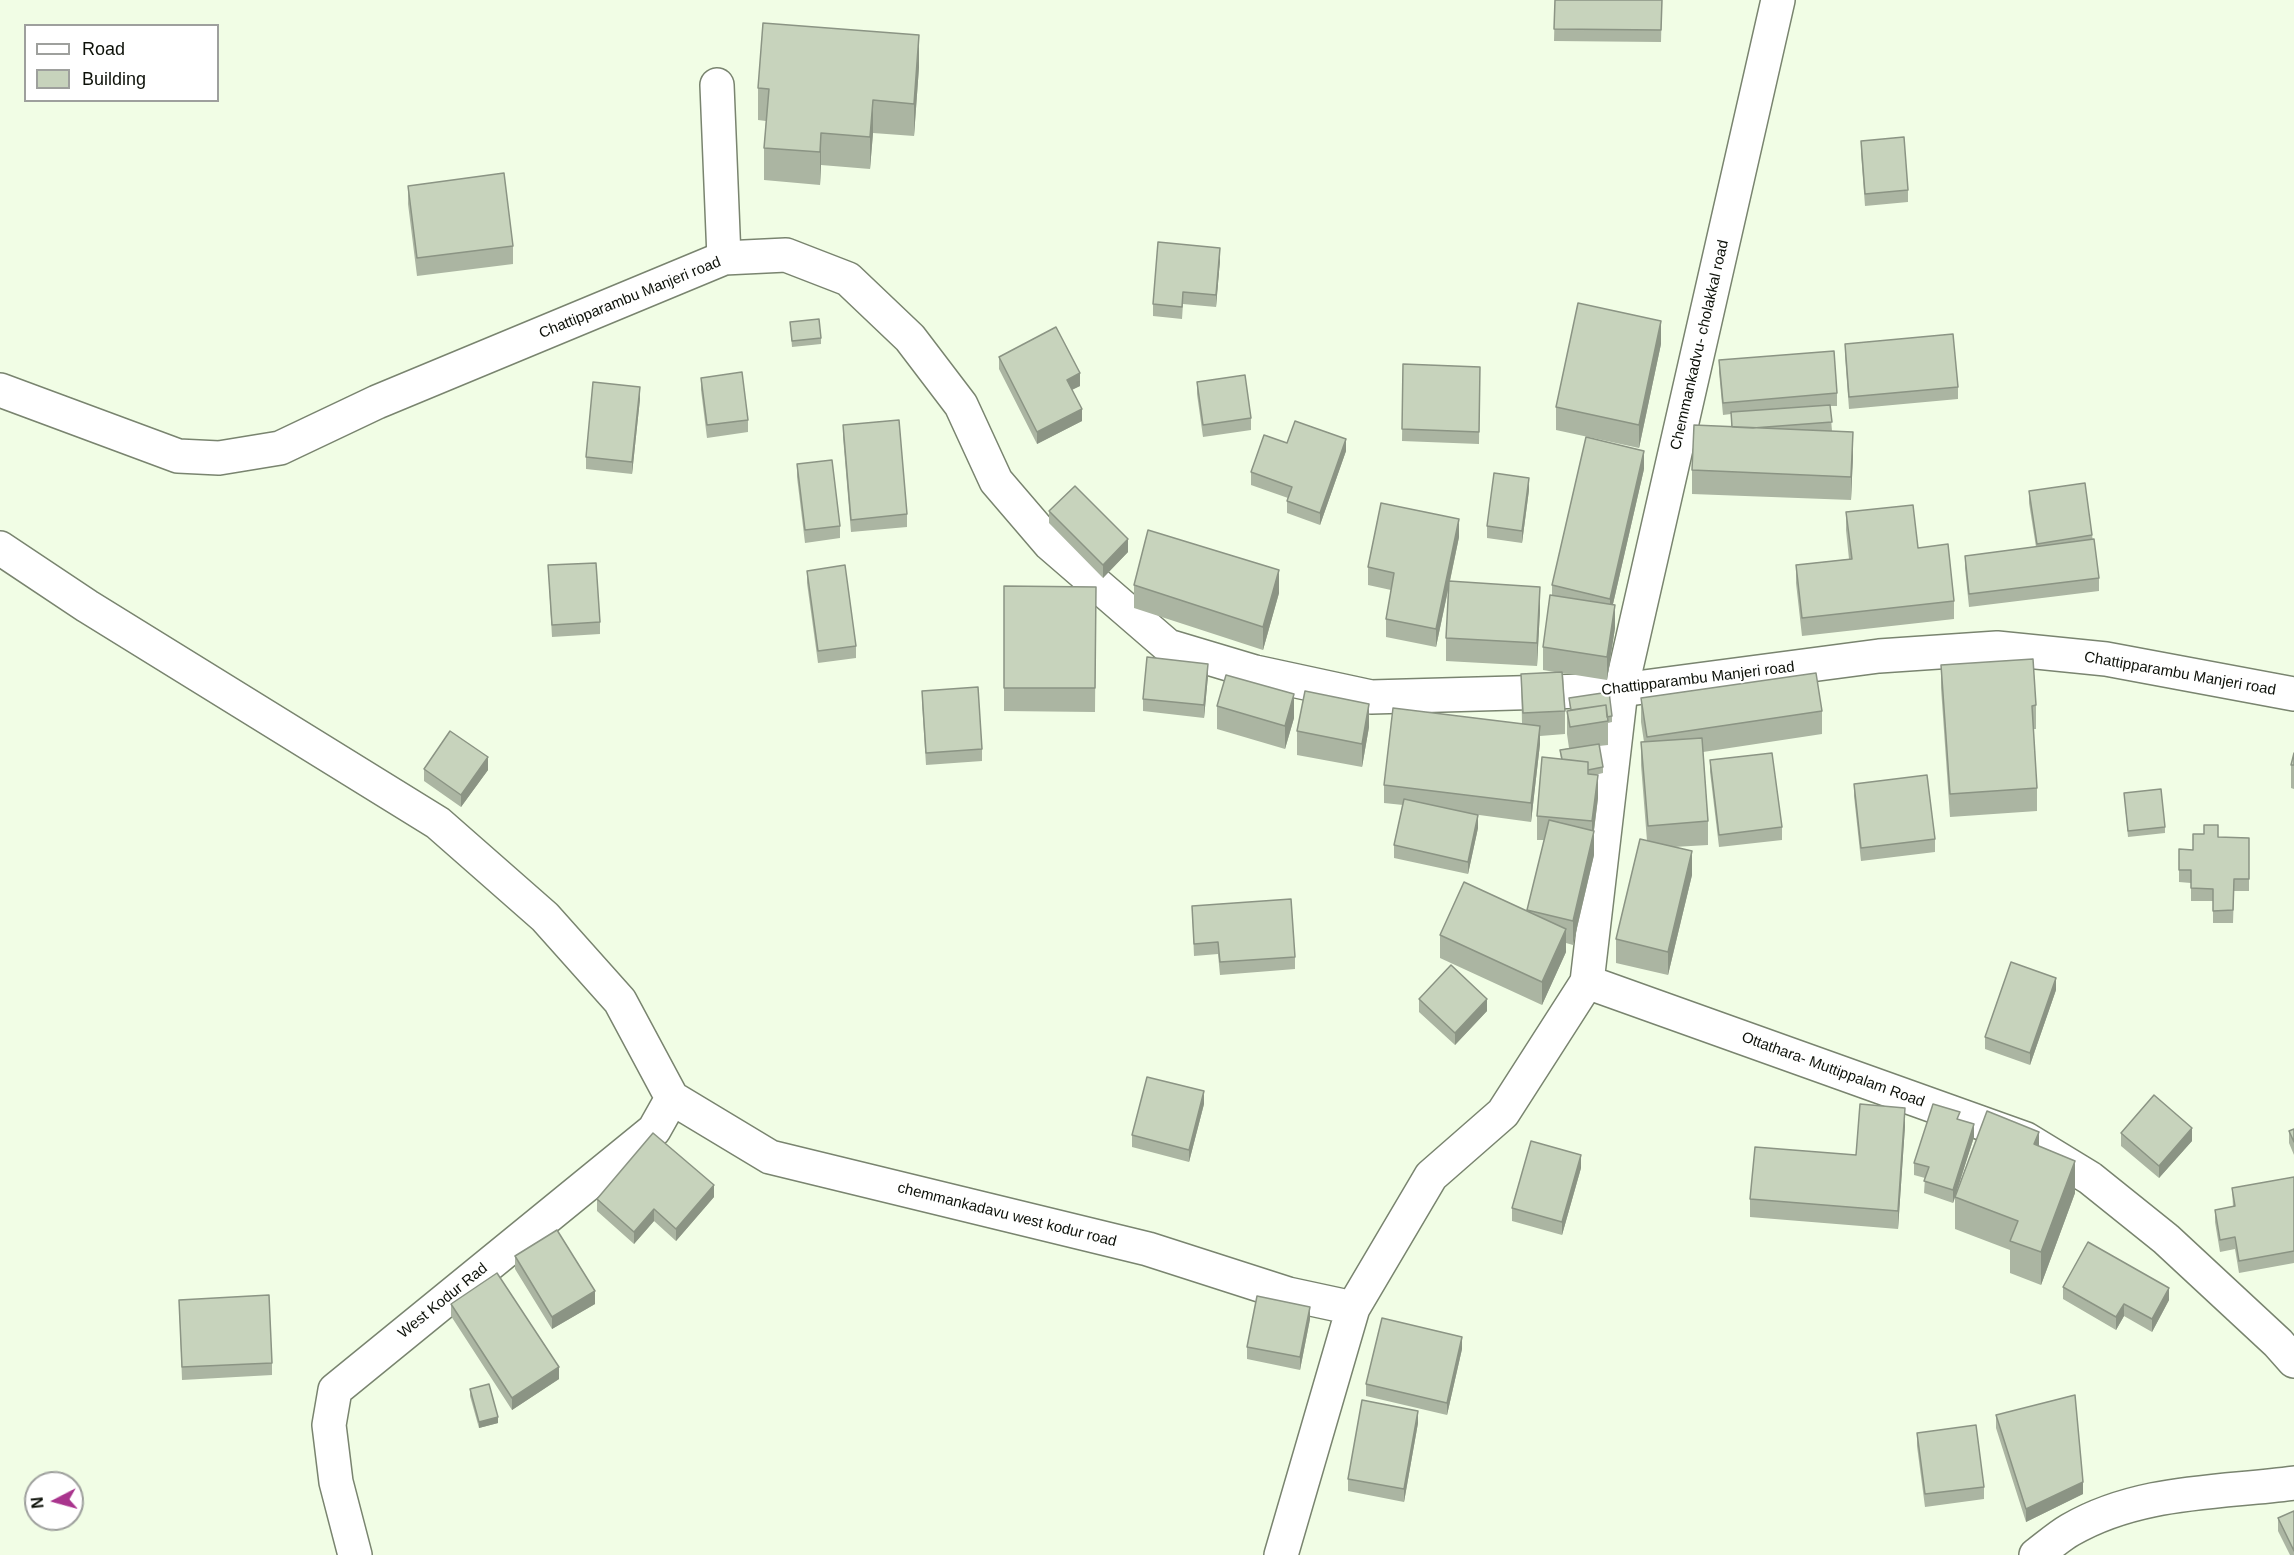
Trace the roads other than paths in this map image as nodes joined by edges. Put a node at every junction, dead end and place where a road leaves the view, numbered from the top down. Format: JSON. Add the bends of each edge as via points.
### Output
{"nodes":[{"id":1,"x":1779,"y":0,"type":"edge"},
{"id":2,"x":717,"y":85,"type":"dead end"},
{"id":3,"x":724,"y":258,"type":"junction"},
{"id":4,"x":0,"y":390,"type":"edge"},
{"id":5,"x":0,"y":548,"type":"edge"},
{"id":6,"x":1621,"y":690,"type":"junction"},
{"id":7,"x":2294,"y":694,"type":"edge"},
{"id":8,"x":1587,"y":982,"type":"junction"},
{"id":9,"x":672,"y":1098,"type":"junction"},
{"id":10,"x":1353,"y":1308,"type":"junction"},
{"id":11,"x":2289,"y":1345,"type":"edge"},
{"id":12,"x":2294,"y":1483,"type":"edge"},
{"id":13,"x":355,"y":1555,"type":"edge"},
{"id":14,"x":1281,"y":1555,"type":"edge"},
{"id":15,"x":2036,"y":1555,"type":"edge"}],
"edges":[{"from":1,"to":6,"type":"street","name":"Chemmankadvu- cholakkal road"},
{"from":2,"to":3,"type":"street"},
{"from":3,"to":4,"type":"street","name":"Chattipparambu Manjeri road","via":[[377,402],[280,448],[219,458],[178,456]]},
{"from":3,"to":6,"type":"street","name":"Chattipparambu Manjeri road","via":[[786,255],[848,279],[910,338],[961,405],[996,481],[1050,544],[1168,646],[1255,672],[1371,697]]},
{"from":5,"to":9,"type":"street","via":[[438,823],[545,917],[620,1001]]},
{"from":6,"to":7,"type":"street","name":"Chattipparambu Manjeri road","via":[[1879,656],[1997,648],[2106,659]]},
{"from":6,"to":8,"type":"street"},
{"from":8,"to":10,"type":"street","via":[[1503,1113],[1431,1176]]},
{"from":8,"to":11,"type":"street","name":"Ottathara- Muttippalam Road","via":[[2026,1139],[2090,1179]]},
{"from":9,"to":10,"type":"street","name":"chemmankadavu west kodur road","via":[[770,1157],[1148,1249],[1288,1294]]},
{"from":9,"to":13,"type":"street","name":"West Kodur Rad","via":[[654,1130],[334,1390],[329,1425],[336,1482]]},
{"from":10,"to":14,"type":"street"},
{"from":12,"to":15,"type":"street","via":[[2176,1494],[2123,1506],[2069,1530]]}]}
